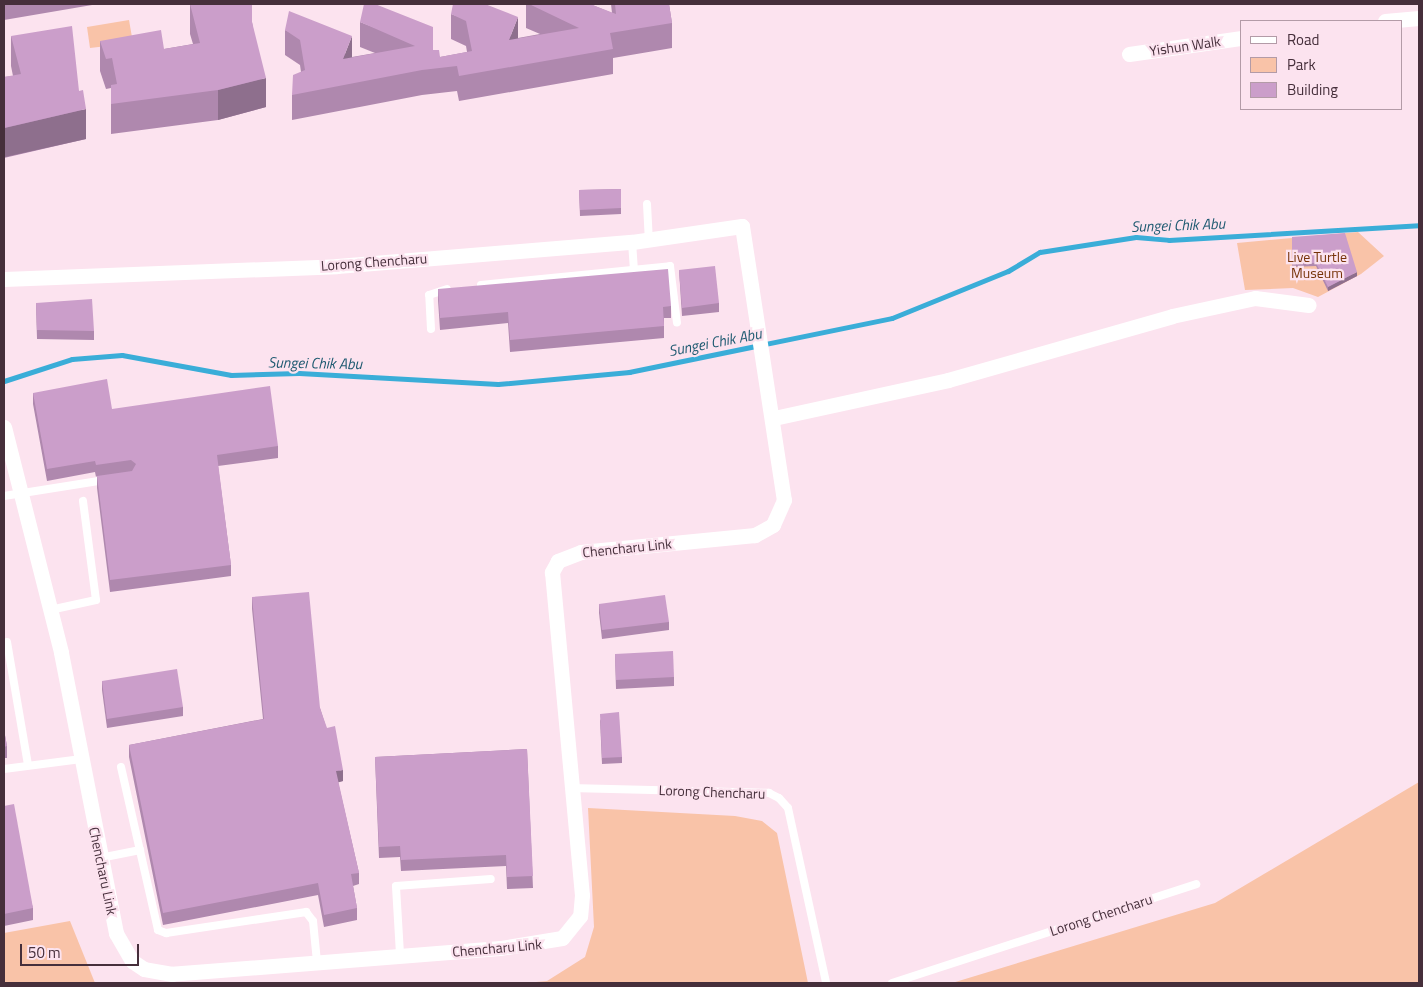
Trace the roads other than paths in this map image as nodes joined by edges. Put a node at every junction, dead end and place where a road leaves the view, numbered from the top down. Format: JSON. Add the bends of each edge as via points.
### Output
{"nodes":[{"id":1,"x":1419,"y":18,"type":"edge"},
{"id":2,"x":1396,"y":20,"type":"edge"},
{"id":3,"x":1240,"y":38,"type":"edge"},
{"id":4,"x":1129,"y":54,"type":"dead end"},
{"id":5,"x":647,"y":204,"type":"dead end"},
{"id":6,"x":742,"y":226,"type":"joint"},
{"id":7,"x":649,"y":240,"type":"junction"},
{"id":8,"x":632,"y":242,"type":"junction"},
{"id":9,"x":634,"y":269,"type":"junction"},
{"id":10,"x":4,"y":279,"type":"edge"},
{"id":11,"x":471,"y":286,"type":"edge"},
{"id":12,"x":461,"y":287,"type":"edge"},
{"id":13,"x":1309,"y":304,"type":"dead end"},
{"id":14,"x":677,"y":323,"type":"dead end"},
{"id":15,"x":431,"y":329,"type":"dead end"},
{"id":16,"x":774,"y":418,"type":"junction"},
{"id":17,"x":4,"y":427,"type":"edge"},
{"id":18,"x":112,"y":480,"type":"edge"},
{"id":19,"x":20,"y":494,"type":"junction"},
{"id":20,"x":4,"y":496,"type":"edge"},
{"id":21,"x":83,"y":502,"type":"dead end"},
{"id":22,"x":50,"y":610,"type":"junction"},
{"id":23,"x":7,"y":642,"type":"dead end"},
{"id":24,"x":81,"y":759,"type":"junction"},
{"id":25,"x":28,"y":766,"type":"junction"},
{"id":26,"x":121,"y":767,"type":"dead end"},
{"id":27,"x":4,"y":769,"type":"edge"},
{"id":28,"x":570,"y":788,"type":"junction"},
{"id":29,"x":140,"y":850,"type":"junction"},
{"id":30,"x":100,"y":858,"type":"junction"},
{"id":31,"x":491,"y":879,"type":"dead end"},
{"id":32,"x":1196,"y":884,"type":"dead end"},
{"id":33,"x":400,"y":954,"type":"junction"},
{"id":34,"x":317,"y":962,"type":"junction"},
{"id":35,"x":826,"y":983,"type":"edge"},
{"id":36,"x":892,"y":983,"type":"edge"}],
"edges":[{"from":1,"to":2,"type":"street"},
{"from":3,"to":4,"type":"street","name":"Yishun Walk"},
{"from":5,"to":7,"type":"lane"},
{"from":6,"to":7,"type":"street","name":"Lorong Chencharu"},
{"from":6,"to":16,"type":"street","name":"Chencharu Link"},
{"from":7,"to":8,"type":"street","name":"Lorong Chencharu"},
{"from":8,"to":9,"type":"lane"},
{"from":8,"to":10,"type":"street","name":"Lorong Chencharu","via":[[337,266]]},
{"from":9,"to":11,"type":"lane"},
{"from":9,"to":14,"type":"lane","via":[[670,266]]},
{"from":12,"to":15,"type":"lane","via":[[430,292]]},
{"from":13,"to":16,"type":"street","via":[[1255,298],[1172,316],[948,380]]},
{"from":16,"to":28,"type":"street","name":"Chencharu Link","via":[[784,500],[781,514],[766,531],[581,552],[558,562],[552,572]]},
{"from":17,"to":19,"type":"street","name":"Chencharu Link"},
{"from":18,"to":19,"type":"lane"},
{"from":19,"to":20,"type":"lane"},
{"from":19,"to":22,"type":"street","name":"Chencharu Link"},
{"from":21,"to":22,"type":"lane","via":[[96,600]]},
{"from":22,"to":24,"type":"street","name":"Chencharu Link"},
{"from":23,"to":25,"type":"lane"},
{"from":24,"to":25,"type":"lane"},
{"from":24,"to":30,"type":"street","name":"Chencharu Link"},
{"from":25,"to":27,"type":"lane"},
{"from":26,"to":29,"type":"lane"},
{"from":28,"to":33,"type":"street","name":"Chencharu Link","via":[[582,895],[573,928],[544,944]]},
{"from":28,"to":35,"type":"lane","name":"Lorong Chencharu","via":[[769,793],[779,798],[788,808]]},
{"from":29,"to":30,"type":"lane"},
{"from":29,"to":34,"type":"lane","via":[[158,930],[166,933],[306,912],[313,921]]},
{"from":30,"to":34,"type":"street","name":"Chencharu Link","via":[[116,933],[132,961],[144,970],[172,974]]},
{"from":31,"to":33,"type":"lane","via":[[396,886]]},
{"from":32,"to":36,"type":"lane","name":"Lorong Chencharu"},
{"from":33,"to":34,"type":"street","name":"Chencharu Link"}]}
